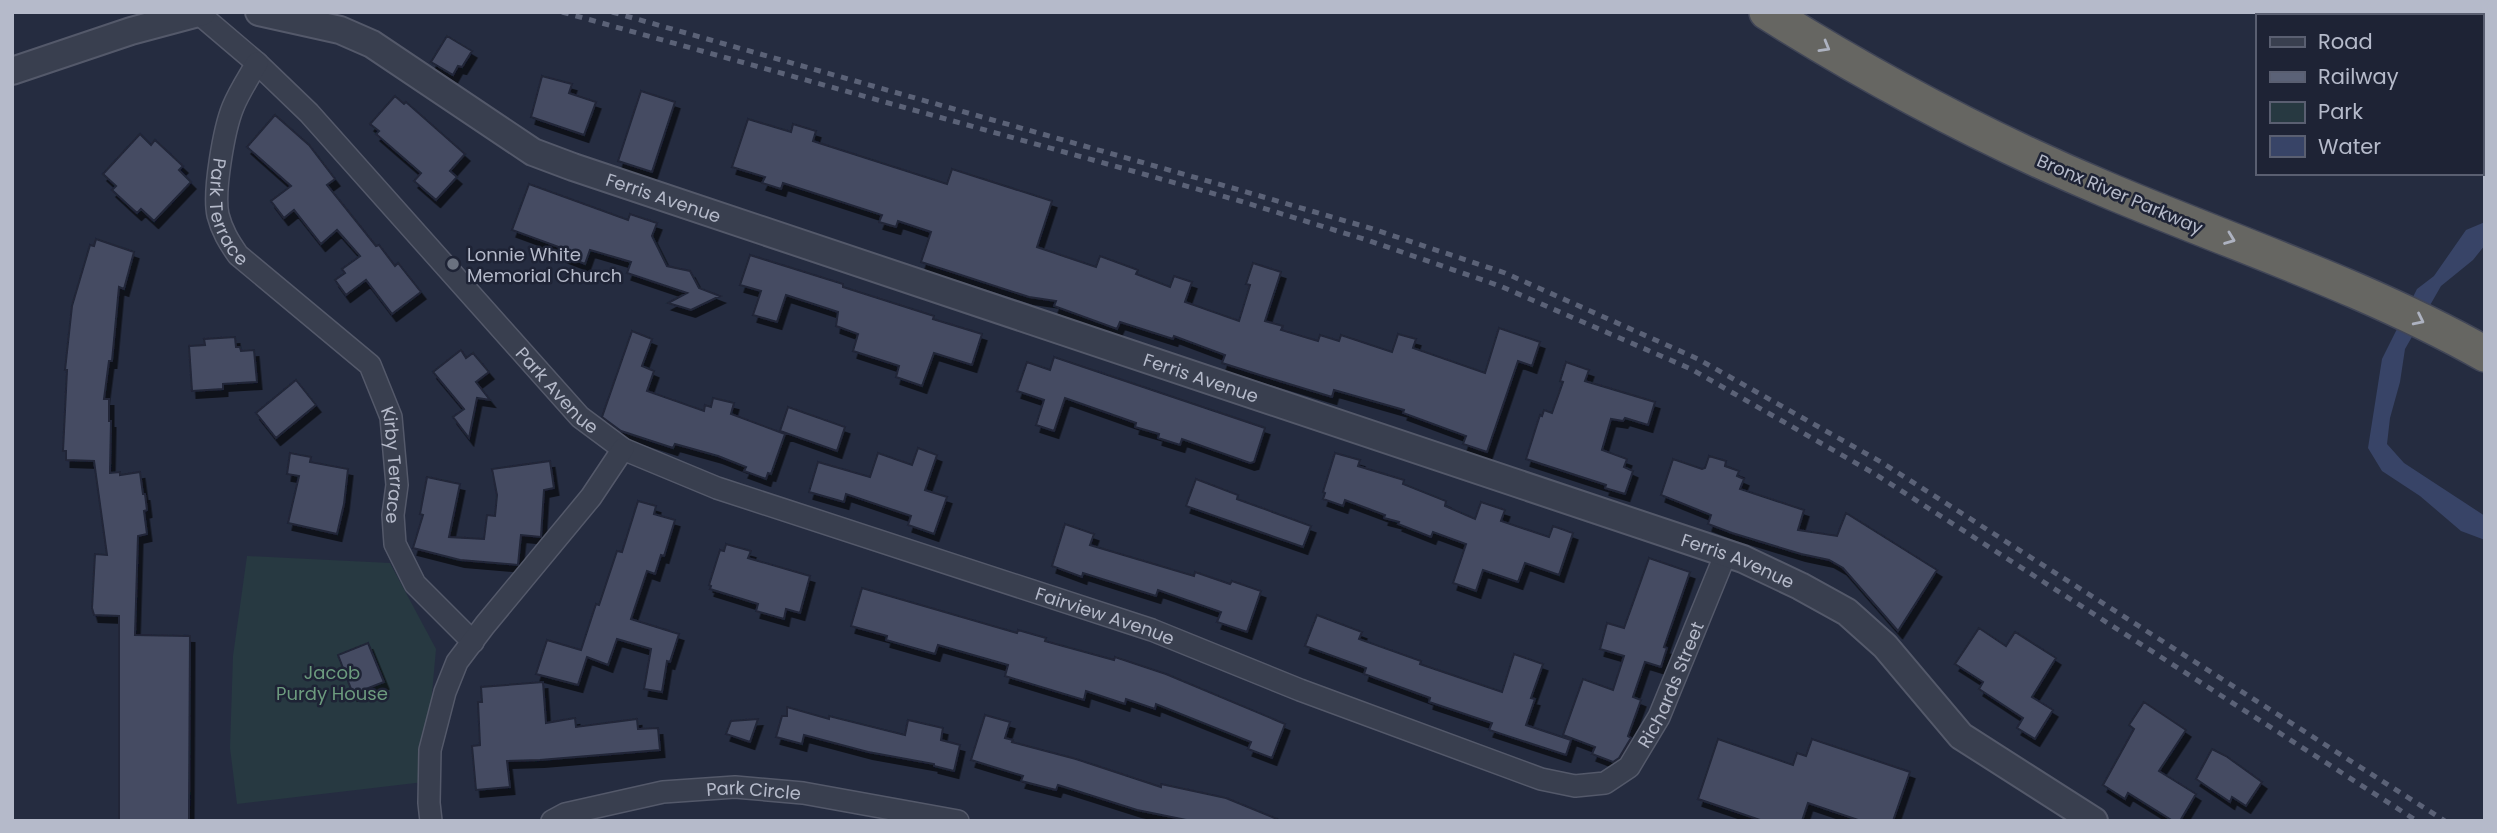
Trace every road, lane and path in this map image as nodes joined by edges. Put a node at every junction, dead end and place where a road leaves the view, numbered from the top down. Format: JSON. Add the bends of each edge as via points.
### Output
{"nodes":[{"id":1,"x":199,"y":12,"type":"edge"},
{"id":2,"x":259,"y":12,"type":"edge"},
{"id":3,"x":1767,"y":12,"type":"edge"},
{"id":4,"x":257,"y":63,"type":"junction"},
{"id":5,"x":12,"y":71,"type":"edge"},
{"id":6,"x":325,"y":326,"type":"joint"},
{"id":7,"x":2477,"y":350,"type":"edge"},
{"id":8,"x":624,"y":449,"type":"junction"},
{"id":9,"x":1727,"y":553,"type":"junction"},
{"id":10,"x":473,"y":642,"type":"junction"},
{"id":11,"x":1585,"y":785,"type":"joint"},
{"id":12,"x":431,"y":821,"type":"edge"},
{"id":13,"x":552,"y":821,"type":"edge"},
{"id":14,"x":958,"y":821,"type":"edge"},
{"id":15,"x":2094,"y":821,"type":"edge"}],
"edges":[{"from":1,"to":4,"type":"street","name":"Park Avenue"},
{"from":1,"to":5,"type":"street"},
{"from":2,"to":9,"type":"street","name":"Ferris Avenue","via":[[340,30],[372,44],[533,152]]},
{"from":3,"to":7,"type":"highway","name":"Bronx River Parkway","one_way":true,"via":[[1893,86],[2022,153],[2368,296]]},
{"from":4,"to":6,"type":"street","name":"Park Terrace","via":[[233,107],[225,134],[218,214],[225,237],[238,255]]},
{"from":4,"to":8,"type":"street","name":"Park Avenue","via":[[309,113],[580,417]]},
{"from":6,"to":10,"type":"street","name":"Kirby Terrace","via":[[370,365],[391,417],[397,485],[395,544],[415,584]]},
{"from":8,"to":10,"type":"street","via":[[591,497]]},
{"from":8,"to":11,"type":"street","name":"Fairview Avenue","via":[[717,488],[1152,630],[1541,779]]},
{"from":9,"to":11,"type":"street","name":"Richards Street","via":[[1659,717],[1629,767],[1605,783]]},
{"from":9,"to":15,"type":"street","name":"Ferris Avenue","via":[[1847,612],[1885,646],[1961,736]]},
{"from":10,"to":12,"type":"street","via":[[457,662],[445,692],[430,750]]},
{"from":13,"to":14,"type":"street","name":"Park Circle","via":[[663,792],[735,787],[803,793]]}]}
